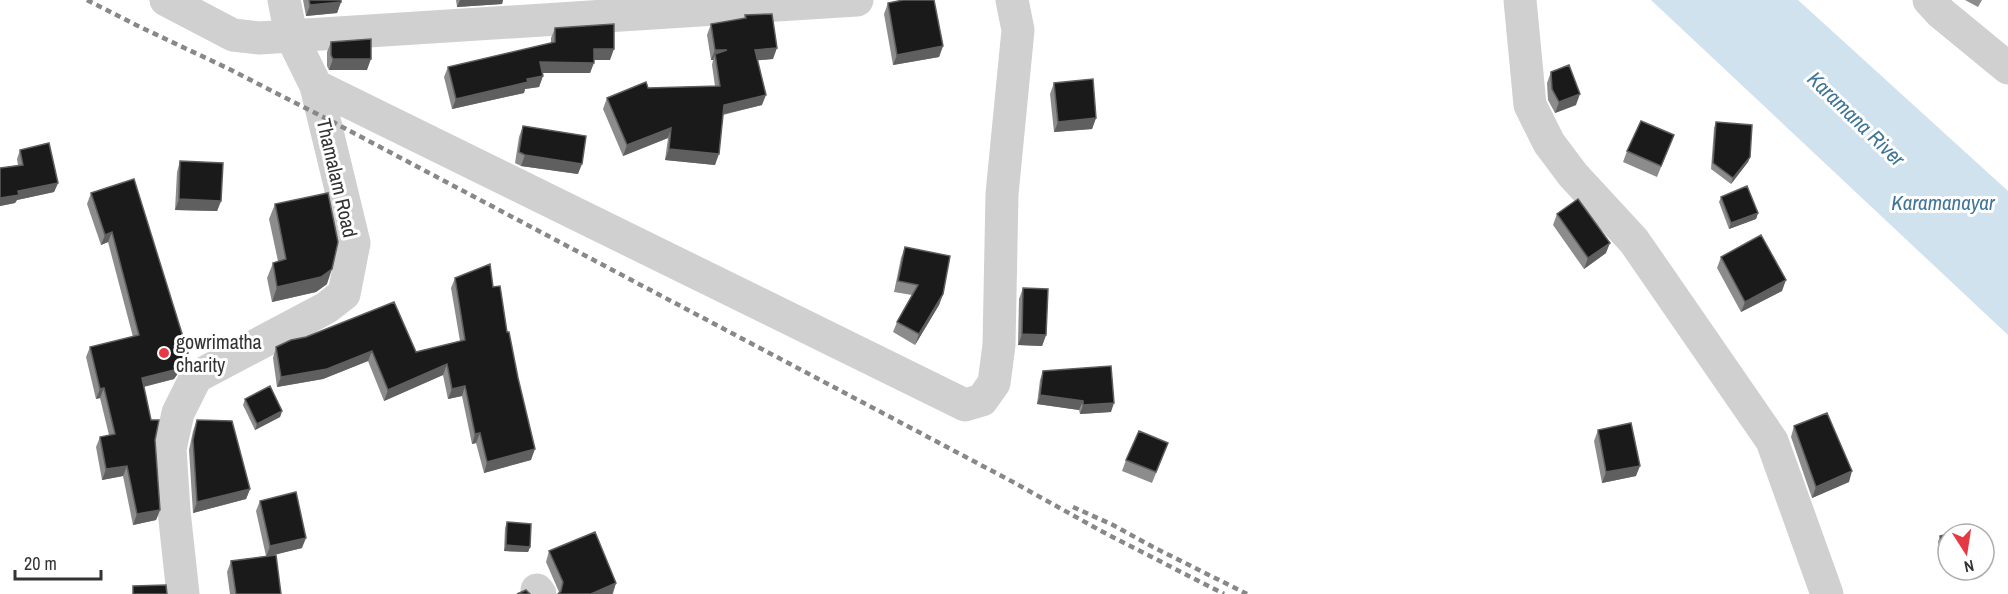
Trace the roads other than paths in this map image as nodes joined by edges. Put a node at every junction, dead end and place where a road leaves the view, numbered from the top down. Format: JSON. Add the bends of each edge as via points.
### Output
{"nodes":[{"id":1,"x":166,"y":0,"type":"edge"},
{"id":2,"x":284,"y":0,"type":"edge"},
{"id":3,"x":857,"y":0,"type":"edge"},
{"id":4,"x":1012,"y":0,"type":"edge"},
{"id":5,"x":1520,"y":0,"type":"edge"},
{"id":6,"x":1929,"y":0,"type":"edge"},
{"id":7,"x":291,"y":35,"type":"junction"},
{"id":8,"x":2008,"y":68,"type":"edge"},
{"id":9,"x":316,"y":86,"type":"junction"},
{"id":10,"x":183,"y":594,"type":"edge"},
{"id":11,"x":1827,"y":594,"type":"edge"}],
"edges":[{"from":1,"to":7,"type":"street","via":[[233,35]]},
{"from":2,"to":7,"type":"street","name":"Thamalam Road"},
{"from":3,"to":7,"type":"street"},
{"from":4,"to":9,"type":"street","via":[[1018,30],[1002,194],[999,345],[994,384],[982,400],[966,405]]},
{"from":5,"to":11,"type":"street","via":[[1530,105],[1555,151],[1634,241],[1772,441]]},
{"from":6,"to":8,"type":"street"},
{"from":7,"to":9,"type":"street","name":"Thamalam Road"},
{"from":9,"to":10,"type":"street","name":"Thamalam Road","via":[[354,243],[344,294],[326,308],[196,377],[178,413],[170,449]]}]}
